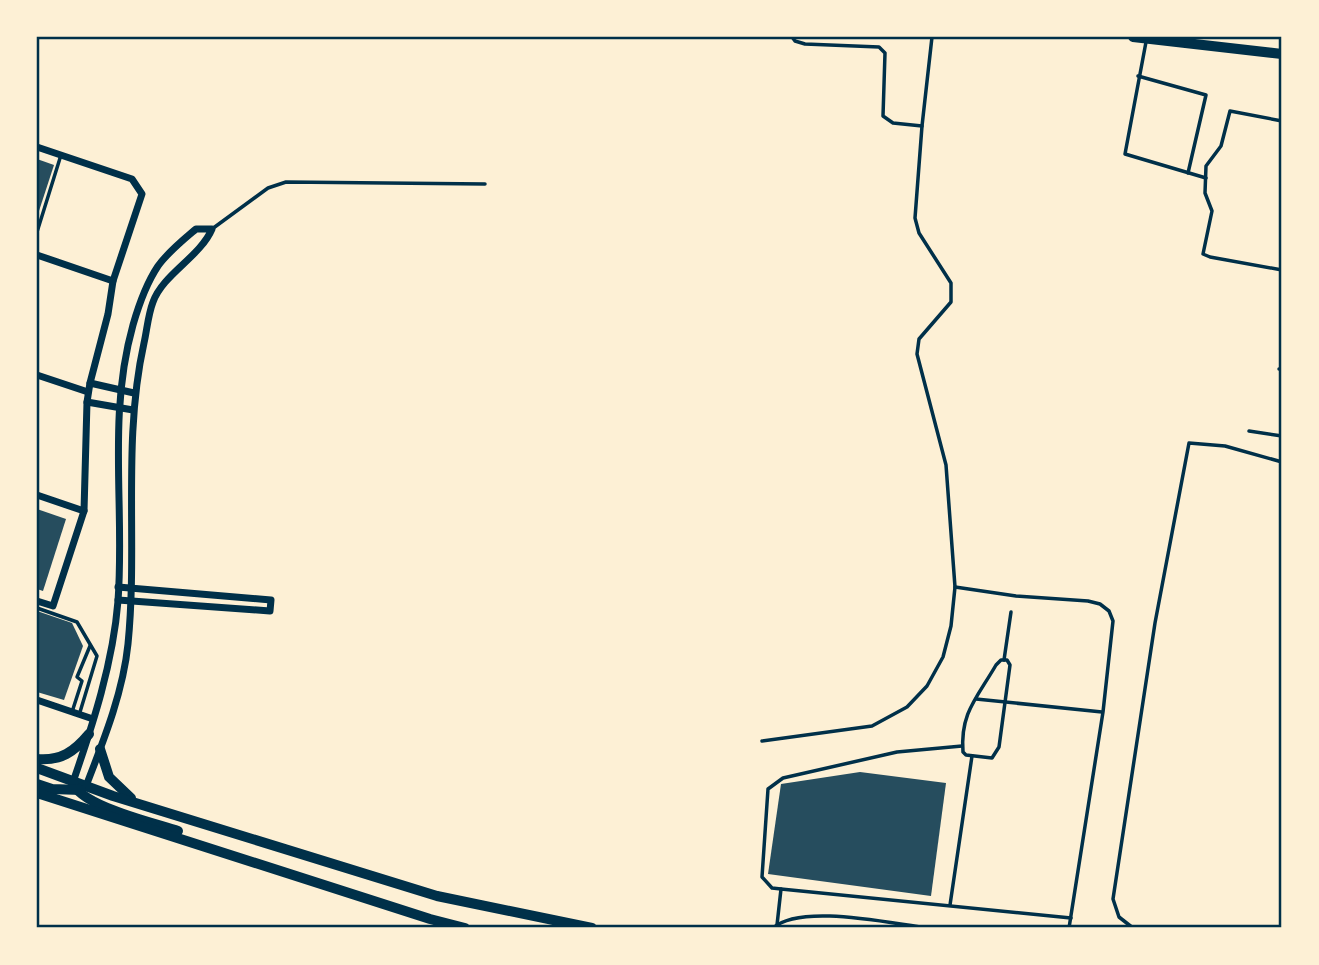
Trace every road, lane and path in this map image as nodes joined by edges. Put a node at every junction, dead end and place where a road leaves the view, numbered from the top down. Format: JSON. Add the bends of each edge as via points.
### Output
{"nodes":[{"id":1,"x":792,"y":37,"type":"edge"},
{"id":2,"x":932,"y":37,"type":"edge"},
{"id":3,"x":1133,"y":37,"type":"edge"},
{"id":4,"x":1147,"y":38,"type":"edge"},
{"id":5,"x":1282,"y":54,"type":"edge"},
{"id":6,"x":1138,"y":76,"type":"junction"},
{"id":7,"x":1282,"y":121,"type":"edge"},
{"id":8,"x":922,"y":125,"type":"junction"},
{"id":9,"x":37,"y":147,"type":"edge"},
{"id":10,"x":61,"y":155,"type":"junction"},
{"id":11,"x":1188,"y":173,"type":"junction"},
{"id":12,"x":1206,"y":178,"type":"junction"},
{"id":13,"x":485,"y":184,"type":"dead end"},
{"id":14,"x":212,"y":229,"type":"junction"},
{"id":15,"x":37,"y":232,"type":"edge"},
{"id":16,"x":37,"y":256,"type":"edge"},
{"id":17,"x":1282,"y":270,"type":"edge"},
{"id":18,"x":113,"y":281,"type":"junction"},
{"id":19,"x":37,"y":375,"type":"edge"},
{"id":20,"x":89,"y":388,"type":"junction"},
{"id":21,"x":120,"y":389,"type":"junction"},
{"id":22,"x":134,"y":393,"type":"junction"},
{"id":23,"x":87,"y":402,"type":"junction"},
{"id":24,"x":118,"y":407,"type":"junction"},
{"id":25,"x":133,"y":410,"type":"junction"},
{"id":26,"x":1249,"y":431,"type":"dead end"},
{"id":27,"x":1282,"y":436,"type":"edge"},
{"id":28,"x":1282,"y":462,"type":"edge"},
{"id":29,"x":37,"y":495,"type":"edge"},
{"id":30,"x":84,"y":511,"type":"junction"},
{"id":31,"x":118,"y":587,"type":"junction"},
{"id":32,"x":955,"y":587,"type":"junction"},
{"id":33,"x":131,"y":588,"type":"junction"},
{"id":34,"x":118,"y":600,"type":"junction"},
{"id":35,"x":37,"y":601,"type":"edge"},
{"id":36,"x":130,"y":601,"type":"junction"},
{"id":37,"x":37,"y":608,"type":"edge"},
{"id":38,"x":1011,"y":612,"type":"dead end"},
{"id":39,"x":90,"y":646,"type":"junction"},
{"id":40,"x":1004,"y":660,"type":"junction"},
{"id":41,"x":82,"y":681,"type":"junction"},
{"id":42,"x":90,"y":684,"type":"junction"},
{"id":43,"x":976,"y":699,"type":"junction"},
{"id":44,"x":37,"y":700,"type":"edge"},
{"id":45,"x":1006,"y":703,"type":"junction"},
{"id":46,"x":1103,"y":712,"type":"junction"},
{"id":47,"x":76,"y":713,"type":"junction"},
{"id":48,"x":93,"y":719,"type":"junction"},
{"id":49,"x":89,"y":734,"type":"junction"},
{"id":50,"x":762,"y":741,"type":"dead end"},
{"id":51,"x":962,"y":746,"type":"junction"},
{"id":52,"x":100,"y":749,"type":"junction"},
{"id":53,"x":972,"y":756,"type":"junction"},
{"id":54,"x":37,"y":759,"type":"edge"},
{"id":55,"x":37,"y":768,"type":"edge"},
{"id":56,"x":37,"y":784,"type":"edge"},
{"id":57,"x":78,"y":786,"type":"junction"},
{"id":58,"x":37,"y":793,"type":"edge"},
{"id":59,"x":143,"y":806,"type":"junction"},
{"id":60,"x":208,"y":848,"type":"junction"},
{"id":61,"x":781,"y":889,"type":"junction"},
{"id":62,"x":950,"y":905,"type":"junction"},
{"id":63,"x":1071,"y":918,"type":"junction"},
{"id":64,"x":775,"y":926,"type":"edge"},
{"id":65,"x":466,"y":928,"type":"edge"},
{"id":66,"x":592,"y":928,"type":"edge"},
{"id":67,"x":929,"y":928,"type":"edge"},
{"id":68,"x":1069,"y":928,"type":"edge"},
{"id":69,"x":1133,"y":928,"type":"edge"}],
"edges":[{"from":1,"to":8,"type":"lane","via":[[805,44],[883,49],[883,116],[893,122]]},
{"from":2,"to":8,"type":"lane"},
{"from":3,"to":4,"type":"main road"},
{"from":4,"to":5,"type":"main road"},
{"from":4,"to":6,"type":"lane"},
{"from":6,"to":11,"type":"lane","via":[[1125,154]]},
{"from":6,"to":11,"type":"lane","via":[[1206,95]]},
{"from":7,"to":12,"type":"lane","via":[[1230,111],[1221,146],[1206,166]]},
{"from":8,"to":32,"type":"lane","via":[[915,218],[919,233],[951,284],[951,302],[919,339],[917,354],[946,465]]},
{"from":9,"to":10,"type":"street"},
{"from":10,"to":15,"type":"lane"},
{"from":10,"to":18,"type":"street","via":[[132,179],[142,194]]},
{"from":11,"to":12,"type":"lane"},
{"from":12,"to":17,"type":"lane","via":[[1205,194],[1212,211],[1203,254]]},
{"from":13,"to":14,"type":"lane","via":[[285,181]]},
{"from":14,"to":21,"type":"street","via":[[196,229],[159,265],[129,339]]},
{"from":14,"to":22,"type":"street","via":[[206,243],[153,300]]},
{"from":16,"to":18,"type":"street"},
{"from":18,"to":20,"type":"street"},
{"from":19,"to":20,"type":"street"},
{"from":20,"to":21,"type":"street"},
{"from":20,"to":23,"type":"street"},
{"from":21,"to":22,"type":"street"},
{"from":21,"to":24,"type":"street"},
{"from":22,"to":25,"type":"street"},
{"from":23,"to":24,"type":"street"},
{"from":23,"to":30,"type":"street"},
{"from":24,"to":25,"type":"street"},
{"from":24,"to":31,"type":"street"},
{"from":25,"to":33,"type":"street"},
{"from":26,"to":27,"type":"lane"},
{"from":28,"to":69,"type":"lane","via":[[1224,446],[1189,443],[1155,623],[1114,899],[1119,917]]},
{"from":29,"to":30,"type":"street"},
{"from":30,"to":35,"type":"street","via":[[53,606]]},
{"from":31,"to":33,"type":"street"},
{"from":31,"to":34,"type":"street"},
{"from":32,"to":46,"type":"lane","via":[[1088,601],[1109,611],[1112,636]]},
{"from":32,"to":50,"type":"lane","via":[[943,657],[927,686],[907,707],[872,726]]},
{"from":33,"to":36,"type":"street"},
{"from":33,"to":36,"type":"street","via":[[271,600],[270,611]]},
{"from":34,"to":36,"type":"street"},
{"from":34,"to":48,"type":"street"},
{"from":36,"to":52,"type":"street","via":[[127,648]]},
{"from":37,"to":39,"type":"lane","via":[[77,622]]},
{"from":38,"to":40,"type":"lane"},
{"from":39,"to":41,"type":"lane","via":[[78,677]]},
{"from":39,"to":42,"type":"lane","via":[[97,656]]},
{"from":40,"to":43,"type":"lane","via":[[998,662]]},
{"from":40,"to":45,"type":"lane","via":[[1010,665]]},
{"from":41,"to":42,"type":"lane"},
{"from":41,"to":47,"type":"lane"},
{"from":42,"to":47,"type":"lane"},
{"from":43,"to":45,"type":"lane"},
{"from":43,"to":51,"type":"lane","via":[[963,725]]},
{"from":44,"to":47,"type":"street"},
{"from":45,"to":46,"type":"lane"},
{"from":45,"to":53,"type":"lane","via":[[996,754],[992,758]]},
{"from":46,"to":63,"type":"lane"},
{"from":47,"to":48,"type":"street"},
{"from":48,"to":49,"type":"street"},
{"from":49,"to":54,"type":"main road","via":[[64,757]]},
{"from":49,"to":57,"type":"street"},
{"from":51,"to":53,"type":"lane","via":[[963,752]]},
{"from":51,"to":61,"type":"lane","via":[[897,752],[783,778],[768,789],[762,877],[772,888]]},
{"from":52,"to":57,"type":"street"},
{"from":52,"to":59,"type":"main road","via":[[109,777]]},
{"from":53,"to":62,"type":"lane"},
{"from":55,"to":57,"type":"main road"},
{"from":56,"to":57,"type":"main road","via":[[51,789]]},
{"from":57,"to":59,"type":"main road"},
{"from":57,"to":60,"type":"main road","via":[[89,800],[178,832]]},
{"from":58,"to":60,"type":"main road"},
{"from":59,"to":66,"type":"main road","via":[[437,896]]},
{"from":60,"to":65,"type":"main road"},
{"from":61,"to":62,"type":"lane"},
{"from":61,"to":64,"type":"lane"},
{"from":62,"to":63,"type":"lane"},
{"from":63,"to":68,"type":"lane"},
{"from":64,"to":67,"type":"lane","via":[[815,915]]}]}
